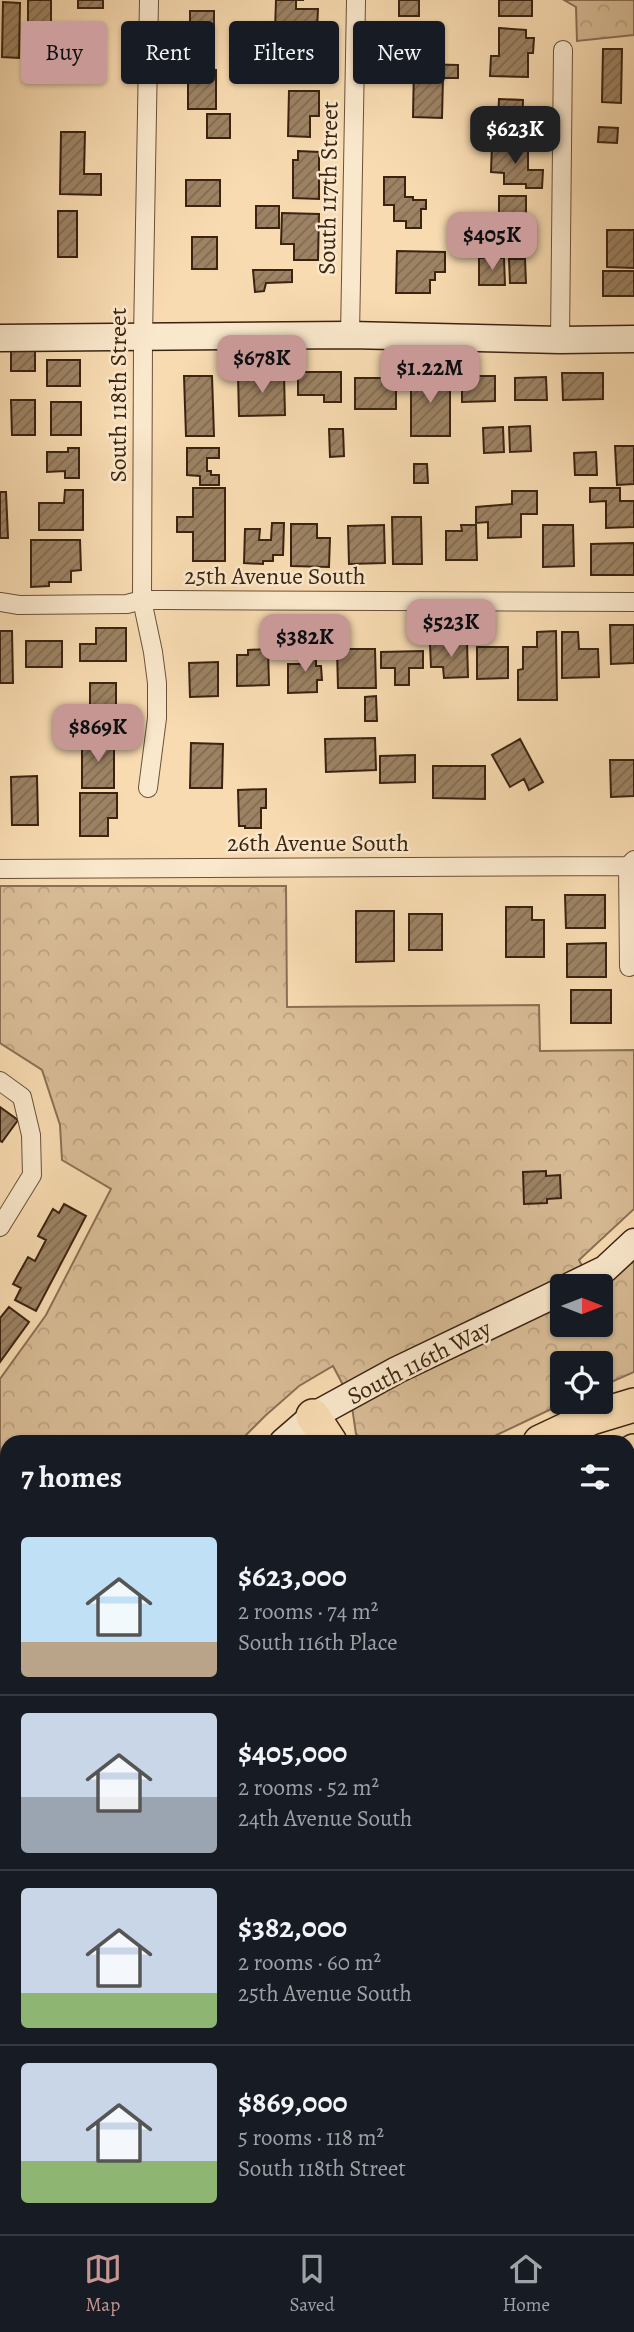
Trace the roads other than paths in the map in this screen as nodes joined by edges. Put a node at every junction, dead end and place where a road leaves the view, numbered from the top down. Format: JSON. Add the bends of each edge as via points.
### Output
{"nodes":[{"id":1,"x":149,"y":0,"type":"edge"},
{"id":2,"x":356,"y":1,"type":"edge"},
{"id":3,"x":563,"y":50,"type":"dead end"},
{"id":4,"x":350,"y":335,"type":"junction"},
{"id":5,"x":0,"y":338,"type":"edge"},
{"id":6,"x":143,"y":338,"type":"junction"},
{"id":7,"x":634,"y":339,"type":"edge"},
{"id":8,"x":560,"y":340,"type":"junction"},
{"id":9,"x":142,"y":600,"type":"junction"},
{"id":10,"x":0,"y":602,"type":"edge"},
{"id":11,"x":634,"y":602,"type":"edge"},
{"id":12,"x":148,"y":788,"type":"dead end"},
{"id":13,"x":631,"y":863,"type":"edge"},
{"id":14,"x":0,"y":869,"type":"edge"},
{"id":15,"x":629,"y":967,"type":"dead end"},
{"id":16,"x":0,"y":1082,"type":"edge"},
{"id":17,"x":0,"y":1227,"type":"edge"},
{"id":18,"x":634,"y":1242,"type":"edge"},
{"id":19,"x":634,"y":1255,"type":"edge"},
{"id":20,"x":605,"y":1269,"type":"junction"},
{"id":21,"x":595,"y":1274,"type":"edge"},
{"id":22,"x":550,"y":1297,"type":"edge"},
{"id":23,"x":634,"y":1405,"type":"edge"},
{"id":24,"x":634,"y":1413,"type":"edge"},
{"id":25,"x":321,"y":1429,"type":"edge"},
{"id":26,"x":303,"y":1435,"type":"edge"},
{"id":27,"x":555,"y":1435,"type":"edge"},
{"id":28,"x":599,"y":1435,"type":"edge"}],
"edges":[{"from":1,"to":6,"type":"street","name":"South 118th Street"},
{"from":2,"to":4,"type":"street","name":"South 117th Street"},
{"from":3,"to":8,"type":"street"},
{"from":4,"to":6,"type":"street"},
{"from":4,"to":8,"type":"street"},
{"from":5,"to":6,"type":"street"},
{"from":6,"to":9,"type":"street","name":"South 118th Street"},
{"from":7,"to":8,"type":"street"},
{"from":9,"to":10,"type":"street","name":"25th Avenue South","via":[[127,604]]},
{"from":9,"to":11,"type":"street","name":"25th Avenue South"},
{"from":9,"to":12,"type":"street","name":"South 118th Street","via":[[156,683]]},
{"from":13,"to":14,"type":"street","name":"26th Avenue South"},
{"from":13,"to":15,"type":"street"},
{"from":16,"to":17,"type":"street","via":[[22,1097],[31,1135],[32,1175]]},
{"from":18,"to":20,"type":"street"},
{"from":19,"to":20,"type":"street"},
{"from":20,"to":21,"type":"street"},
{"from":22,"to":25,"type":"street","name":"South 116th Way","via":[[397,1370]]},
{"from":23,"to":27,"type":"highway"},
{"from":24,"to":28,"type":"highway"},
{"from":25,"to":26,"type":"street","name":"South 116th Way"}]}
